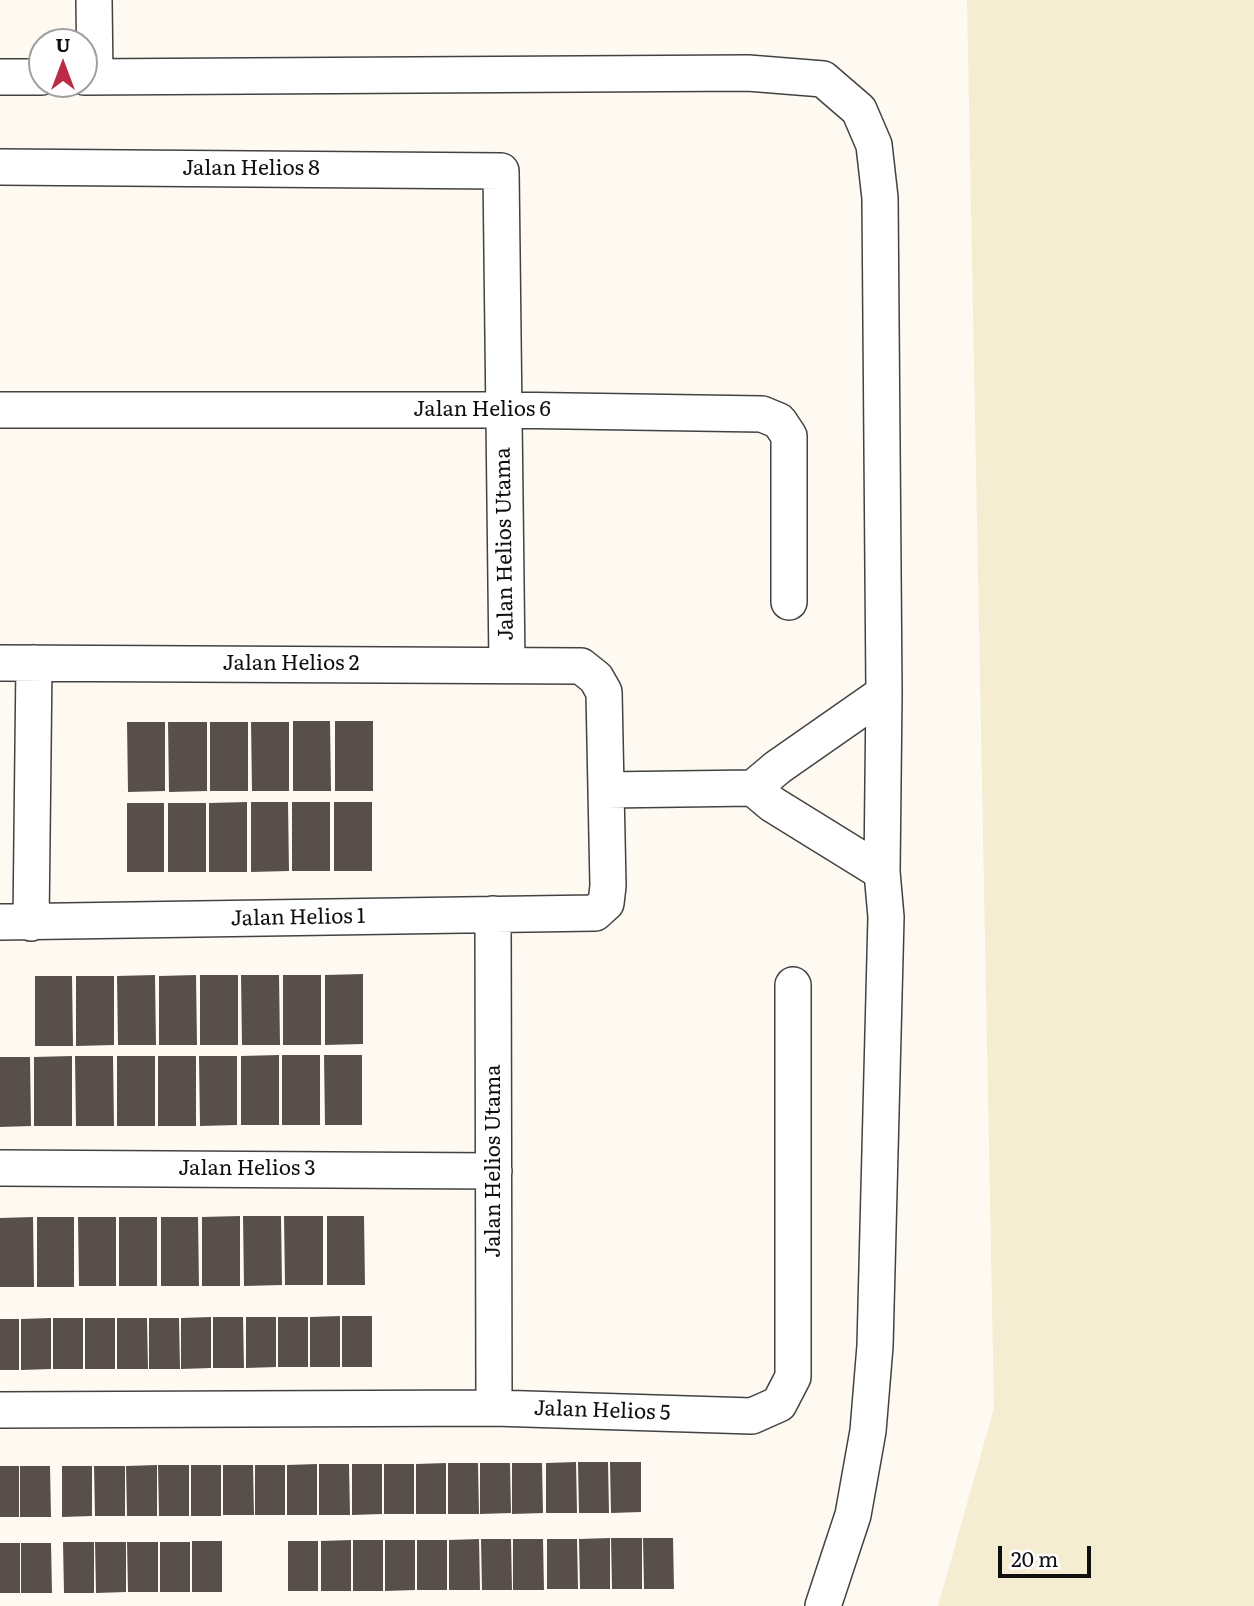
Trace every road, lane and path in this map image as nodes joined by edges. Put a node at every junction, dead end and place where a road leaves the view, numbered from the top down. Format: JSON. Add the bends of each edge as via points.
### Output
{"nodes":[{"id":1,"x":94,"y":0,"type":"edge"},
{"id":2,"x":93,"y":28,"type":"edge"},
{"id":3,"x":0,"y":77,"type":"edge"},
{"id":4,"x":28,"y":77,"type":"edge"},
{"id":5,"x":98,"y":77,"type":"edge"},
{"id":6,"x":0,"y":167,"type":"edge"},
{"id":7,"x":501,"y":171,"type":"joint"},
{"id":8,"x":0,"y":410,"type":"edge"},
{"id":9,"x":504,"y":410,"type":"junction"},
{"id":10,"x":789,"y":602,"type":"dead end"},
{"id":11,"x":17,"y":663,"type":"edge"},
{"id":12,"x":507,"y":665,"type":"junction"},
{"id":13,"x":884,"y":693,"type":"junction"},
{"id":14,"x":753,"y":788,"type":"junction"},
{"id":15,"x":606,"y":790,"type":"junction"},
{"id":16,"x":882,"y":872,"type":"junction"},
{"id":17,"x":493,"y":914,"type":"junction"},
{"id":18,"x":16,"y":923,"type":"edge"},
{"id":19,"x":793,"y":985,"type":"dead end"},
{"id":20,"x":0,"y":1168,"type":"edge"},
{"id":21,"x":494,"y":1171,"type":"junction"},
{"id":22,"x":494,"y":1408,"type":"junction"},
{"id":23,"x":0,"y":1410,"type":"edge"},
{"id":24,"x":823,"y":1606,"type":"edge"}],
"edges":[{"from":1,"to":2,"type":"street"},
{"from":3,"to":4,"type":"street"},
{"from":5,"to":13,"type":"street","via":[[748,73],[823,79],[859,110],[874,145],[880,198]]},
{"from":6,"to":7,"type":"street","name":"Jalan Helios 8"},
{"from":7,"to":9,"type":"street","name":"Jalan Helios Utama"},
{"from":8,"to":9,"type":"street","name":"Jalan Helios 6"},
{"from":9,"to":10,"type":"street","name":"Jalan Helios 6","via":[[762,414],[779,421],[789,436]]},
{"from":9,"to":12,"type":"street","name":"Jalan Helios Utama"},
{"from":11,"to":12,"type":"street","name":"Jalan Helios 2"},
{"from":11,"to":18,"type":"street"},
{"from":12,"to":15,"type":"street","name":"Jalan Helios 2","via":[[581,666],[596,678],[604,692]]},
{"from":13,"to":14,"type":"street"},
{"from":13,"to":16,"type":"street"},
{"from":14,"to":15,"type":"street"},
{"from":14,"to":16,"type":"street"},
{"from":15,"to":17,"type":"street","name":"Jalan Helios 1","via":[[606,904],[595,913]]},
{"from":16,"to":24,"type":"street","via":[[886,918],[875,1346],[868,1430],[853,1515]]},
{"from":17,"to":18,"type":"street","name":"Jalan Helios 1"},
{"from":17,"to":21,"type":"street","name":"Jalan Helios Utama"},
{"from":19,"to":22,"type":"street","name":"Jalan Helios 5","via":[[793,1377],[779,1404],[752,1416]]},
{"from":20,"to":21,"type":"street","name":"Jalan Helios 3"},
{"from":21,"to":22,"type":"street","name":"Jalan Helios Utama"},
{"from":22,"to":23,"type":"street","name":"Jalan Helios 5"}]}
